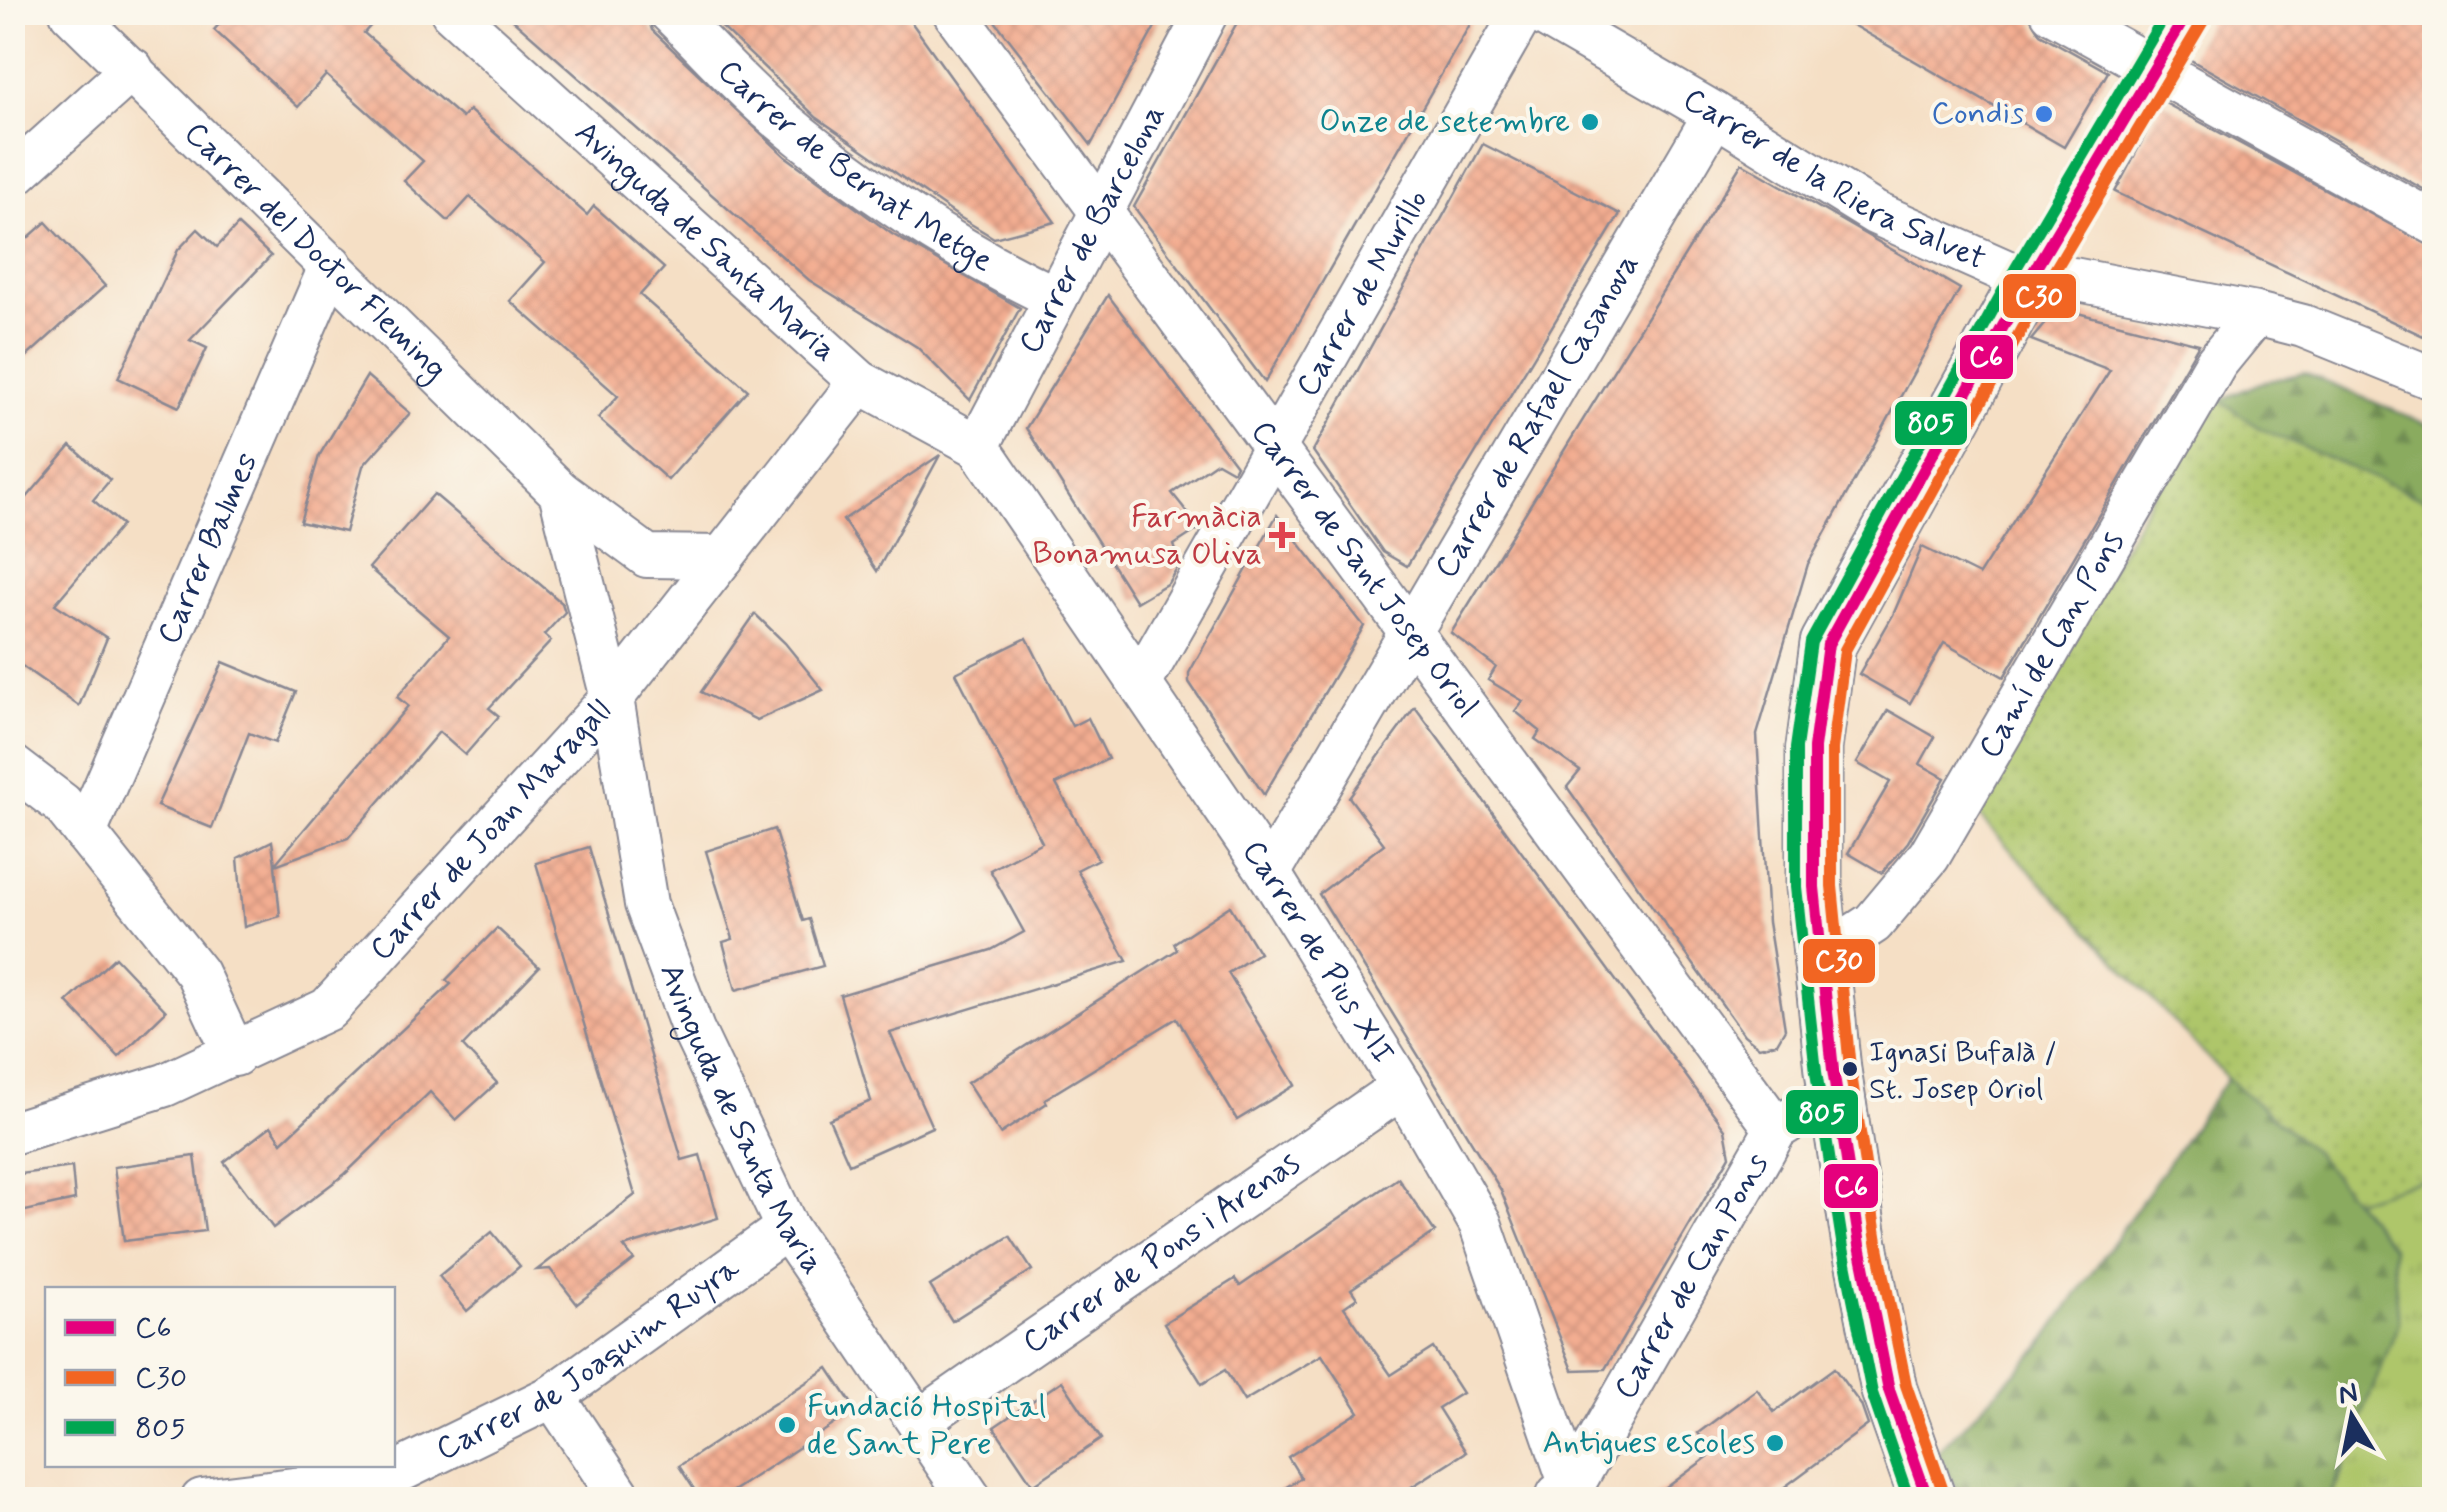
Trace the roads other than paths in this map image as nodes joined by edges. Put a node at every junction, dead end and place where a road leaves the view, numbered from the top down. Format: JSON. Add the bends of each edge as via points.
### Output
{"nodes":[{"id":1,"x":72,"y":12,"type":"edge"},
{"id":2,"x":452,"y":12,"type":"edge"},
{"id":3,"x":670,"y":12,"type":"edge"},
{"id":4,"x":954,"y":12,"type":"edge"},
{"id":5,"x":1206,"y":12,"type":"edge"},
{"id":6,"x":1524,"y":12,"type":"edge"},
{"id":7,"x":1539,"y":12,"type":"edge"},
{"id":8,"x":2052,"y":12,"type":"edge"},
{"id":9,"x":2188,"y":12,"type":"edge"},
{"id":10,"x":132,"y":69,"type":"junction"},
{"id":11,"x":2155,"y":70,"type":"junction"},
{"id":12,"x":1715,"y":114,"type":"junction"},
{"id":13,"x":12,"y":177,"type":"edge"},
{"id":14,"x":1102,"y":210,"type":"junction"},
{"id":15,"x":2434,"y":222,"type":"edge"},
{"id":16,"x":331,"y":264,"type":"junction"},
{"id":17,"x":2028,"y":281,"type":"junction"},
{"id":18,"x":1056,"y":298,"type":"junction"},
{"id":19,"x":2256,"y":314,"type":"junction"},
{"id":20,"x":2434,"y":379,"type":"edge"},
{"id":21,"x":860,"y":382,"type":"junction"},
{"id":22,"x":978,"y":446,"type":"junction"},
{"id":23,"x":1274,"y":448,"type":"junction"},
{"id":24,"x":560,"y":492,"type":"junction"},
{"id":25,"x":723,"y":557,"type":"junction"},
{"id":26,"x":1411,"y":633,"type":"junction"},
{"id":27,"x":1142,"y":680,"type":"junction"},
{"id":28,"x":612,"y":698,"type":"junction"},
{"id":29,"x":12,"y":766,"type":"edge"},
{"id":30,"x":85,"y":833,"type":"junction"},
{"id":31,"x":1269,"y":872,"type":"junction"},
{"id":32,"x":1824,"y":955,"type":"junction"},
{"id":33,"x":235,"y":1055,"type":"junction"},
{"id":34,"x":1402,"y":1087,"type":"junction"},
{"id":35,"x":1837,"y":1092,"type":"junction"},
{"id":36,"x":1776,"y":1129,"type":"junction"},
{"id":37,"x":12,"y":1132,"type":"edge"},
{"id":38,"x":786,"y":1228,"type":"junction"},
{"id":39,"x":552,"y":1396,"type":"junction"},
{"id":40,"x":919,"y":1422,"type":"junction"},
{"id":41,"x":1567,"y":1495,"type":"edge"},
{"id":42,"x":202,"y":1500,"type":"edge"},
{"id":43,"x":622,"y":1500,"type":"edge"},
{"id":44,"x":972,"y":1500,"type":"edge"},
{"id":45,"x":1928,"y":1500,"type":"edge"}],
"edges":[{"from":1,"to":10,"type":"street","name":"Carrer del Doctor Fleming"},
{"from":2,"to":21,"type":"street","name":"Avinguda de Santa Maria"},
{"from":3,"to":18,"type":"street","name":"Carrer de Bernat Metge","via":[[768,109],[874,188]]},
{"from":4,"to":14,"type":"street","name":"Carrer de Sant Josep Oriol"},
{"from":5,"to":14,"type":"street","name":"Carrer de Barcelona"},
{"from":6,"to":23,"type":"street","name":"Carrer de Murillo"},
{"from":7,"to":12,"type":"street","name":"Carrer de la Riera Salvet"},
{"from":8,"to":11,"type":"street"},
{"from":9,"to":11,"type":"street"},
{"from":10,"to":13,"type":"street"},
{"from":10,"to":16,"type":"street","name":"Carrer del Doctor Fleming"},
{"from":11,"to":15,"type":"street"},
{"from":11,"to":17,"type":"street"},
{"from":12,"to":17,"type":"street","name":"Carrer de la Riera Salvet","via":[[1874,214]]},
{"from":12,"to":26,"type":"street","name":"Carrer de Rafael Casanova"},
{"from":14,"to":18,"type":"street","name":"Carrer de Barcelona"},
{"from":14,"to":23,"type":"street","name":"Carrer de Sant Josep Oriol"},
{"from":16,"to":24,"type":"street","name":"Carrer del Doctor Fleming"},
{"from":16,"to":30,"type":"street","name":"Carrer Balmes"},
{"from":17,"to":19,"type":"street","name":"Carrer de la Riera Salvet","via":[[2073,279]]},
{"from":17,"to":32,"type":"street","via":[[1828,644],[1814,748],[1814,888]]},
{"from":18,"to":22,"type":"street","name":"Carrer de Barcelona"},
{"from":19,"to":20,"type":"street","name":"Carrer de la Riera Salvet"},
{"from":19,"to":32,"type":"street","name":"Camí de Can Pons","via":[[2216,363],[1929,856],[1873,924]]},
{"from":21,"to":22,"type":"street","name":"Avinguda de Santa Maria"},
{"from":21,"to":25,"type":"street","name":"Carrer de Joan Maragall"},
{"from":22,"to":27,"type":"street","name":"Carrer de Pius XII"},
{"from":23,"to":26,"type":"street","name":"Carrer de Sant Josep Oriol"},
{"from":23,"to":27,"type":"street","name":"Carrer de Murillo"},
{"from":24,"to":25,"type":"street","name":"Carrer del Doctor Fleming","via":[[647,556]]},
{"from":24,"to":28,"type":"street"},
{"from":25,"to":28,"type":"street","name":"Carrer de Joan Maragall"},
{"from":26,"to":31,"type":"street","name":"Carrer de Rafael Casanova"},
{"from":26,"to":36,"type":"street","name":"Carrer de Sant Josep Oriol"},
{"from":27,"to":31,"type":"street","name":"Carrer de Pius XII"},
{"from":28,"to":33,"type":"street","name":"Carrer de Joan Maragall","via":[[328,1009]]},
{"from":28,"to":38,"type":"street","name":"Avinguda de Santa Maria","via":[[646,904],[693,1030]]},
{"from":29,"to":30,"type":"street","via":[[62,804]]},
{"from":30,"to":33,"type":"street","via":[[197,972]]},
{"from":31,"to":34,"type":"street","name":"Carrer de Pius XII"},
{"from":32,"to":35,"type":"street"},
{"from":33,"to":37,"type":"street","name":"Carrer de Joan Maragall","via":[[165,1085]]},
{"from":34,"to":40,"type":"street","name":"Carrer de Pons i Arenas"},
{"from":34,"to":41,"type":"street","name":"Carrer de Pius XII","via":[[1480,1223]]},
{"from":35,"to":36,"type":"street","name":"Carrer de Can Pons"},
{"from":35,"to":45,"type":"street","via":[[1888,1390]]},
{"from":36,"to":41,"type":"street","name":"Carrer de Can Pons"},
{"from":38,"to":39,"type":"street","name":"Carrer de Joaquim Ruyra"},
{"from":38,"to":40,"type":"street","name":"Avinguda de Santa Maria"},
{"from":39,"to":42,"type":"street","name":"Carrer de Joaquim Ruyra","via":[[386,1478]]},
{"from":39,"to":43,"type":"street"},
{"from":40,"to":44,"type":"street","name":"Avinguda de Santa Maria"}]}
